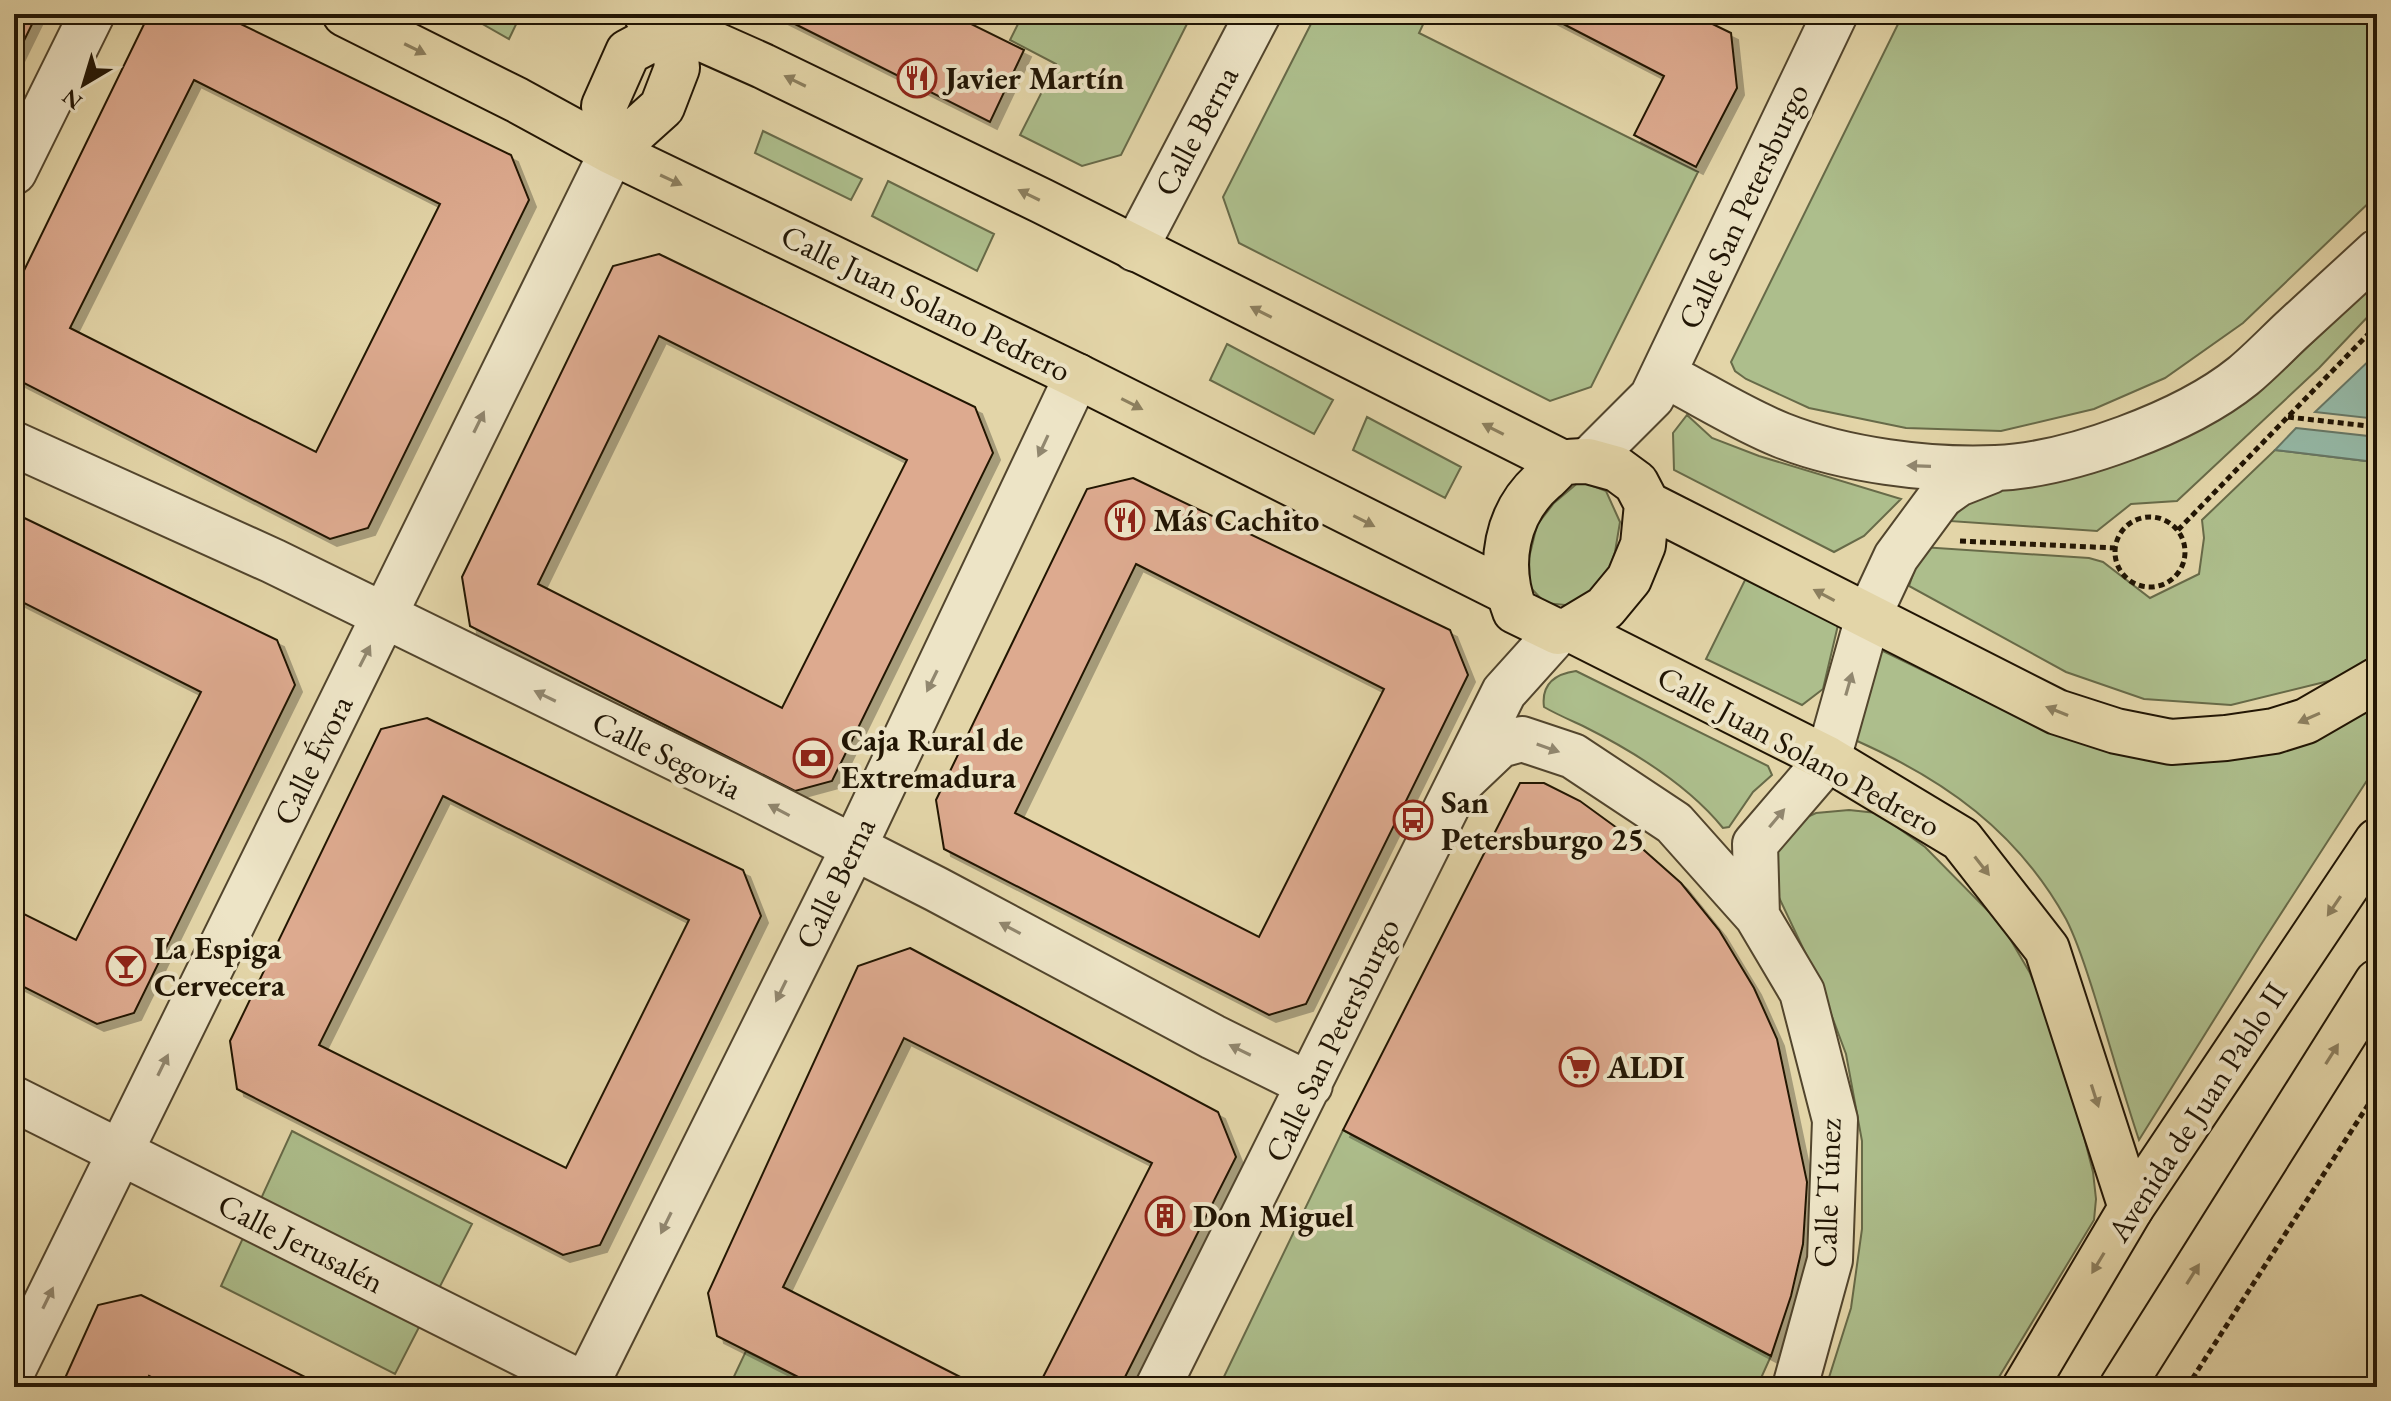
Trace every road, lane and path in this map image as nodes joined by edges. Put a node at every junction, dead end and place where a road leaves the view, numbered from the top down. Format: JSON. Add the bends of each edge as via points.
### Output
{"nodes":[{"id":1,"x":92,"y":14,"type":"edge"},
{"id":2,"x":345,"y":14,"type":"edge"},
{"id":3,"x":1258,"y":14,"type":"edge"},
{"id":4,"x":1830,"y":16,"type":"edge"},
{"id":5,"x":667,"y":19,"type":"edge"},
{"id":6,"x":612,"y":152,"type":"junction"},
{"id":7,"x":14,"y":172,"type":"edge"},
{"id":8,"x":1135,"y":249,"type":"junction"},
{"id":9,"x":2377,"y":252,"type":"edge"},
{"id":10,"x":2377,"y":325,"type":"edge"},
{"id":11,"x":1077,"y":376,"type":"junction"},
{"id":12,"x":1657,"y":385,"type":"junction"},
{"id":13,"x":2288,"y":417,"type":"junction"},
{"id":14,"x":2377,"y":427,"type":"edge"},
{"id":15,"x":14,"y":444,"type":"edge"},
{"id":16,"x":1576,"y":462,"type":"junction"},
{"id":17,"x":1997,"y":468,"type":"junction"},
{"id":18,"x":1641,"y":494,"type":"junction"},
{"id":19,"x":1915,"y":530,"type":"junction"},
{"id":20,"x":2178,"y":530,"type":"junction"},
{"id":21,"x":2115,"y":548,"type":"junction"},
{"id":22,"x":1511,"y":601,"type":"junction"},
{"id":23,"x":385,"y":616,"type":"junction"},
{"id":24,"x":1868,"y":617,"type":"junction"},
{"id":25,"x":1564,"y":630,"type":"junction"},
{"id":26,"x":2377,"y":680,"type":"edge"},
{"id":27,"x":1504,"y":692,"type":"junction"},
{"id":28,"x":1828,"y":759,"type":"junction"},
{"id":29,"x":1460,"y":783,"type":"junction"},
{"id":30,"x":2377,"y":841,"type":"edge"},
{"id":31,"x":853,"y":849,"type":"junction"},
{"id":32,"x":1757,"y":916,"type":"junction"},
{"id":33,"x":2377,"y":982,"type":"edge"},
{"id":34,"x":1310,"y":1085,"type":"junction"},
{"id":35,"x":2377,"y":1091,"type":"edge"},
{"id":36,"x":14,"y":1099,"type":"edge"},
{"id":37,"x":120,"y":1152,"type":"junction"},
{"id":38,"x":2131,"y":1208,"type":"junction"},
{"id":39,"x":14,"y":1368,"type":"edge"},
{"id":40,"x":586,"y":1387,"type":"edge"},
{"id":41,"x":1158,"y":1387,"type":"edge"},
{"id":42,"x":1795,"y":1387,"type":"edge"},
{"id":43,"x":2025,"y":1387,"type":"edge"},
{"id":44,"x":2122,"y":1387,"type":"edge"},
{"id":45,"x":2187,"y":1387,"type":"edge"}],
"edges":[{"from":1,"to":7,"type":"street"},
{"from":2,"to":6,"type":"main road","name":"Calle Juan Solano Pedrero","one_way":true},
{"from":3,"to":8,"type":"street","name":"Calle Berna"},
{"from":4,"to":12,"type":"street","name":"Calle San Petersburgo"},
{"from":5,"to":6,"type":"main road","name":"Calle Évora","via":[[677,68],[662,107]]},
{"from":8,"to":5,"type":"main road","one_way":true},
{"from":6,"to":11,"type":"main road","name":"Calle Juan Solano Pedrero","one_way":true},
{"from":23,"to":6,"type":"street","name":"Calle Évora","one_way":true},
{"from":16,"to":8,"type":"main road","one_way":true},
{"from":9,"to":17,"type":"street","via":[[2242,377],[2200,403],[2159,425],[2079,453]]},
{"from":10,"to":13,"type":"path"},
{"from":11,"to":22,"type":"main road","name":"Calle Juan Solano Pedrero","one_way":true},
{"from":11,"to":31,"type":"street","name":"Calle Berna","one_way":true},
{"from":12,"to":16,"type":"street","name":"Calle San Petersburgo"},
{"from":17,"to":12,"type":"street","one_way":true,"via":[[1904,466],[1822,447]]},
{"from":12,"to":18,"type":"street","name":"Calle San Petersburgo"},
{"from":13,"to":14,"type":"path"},
{"from":13,"to":20,"type":"path"},
{"from":15,"to":23,"type":"street","name":"Calle Segovia"},
{"from":16,"to":18,"type":"main road","via":[[1617,469]]},
{"from":16,"to":22,"type":"main road","via":[[1538,485],[1514,518],[1505,556]]},
{"from":17,"to":19,"type":"street","via":[[1941,496]]},
{"from":24,"to":18,"type":"main road","one_way":true},
{"from":18,"to":25,"type":"main road","via":[[1643,545],[1629,579],[1605,608]]},
{"from":19,"to":21,"type":"path","via":[[1931,540]]},
{"from":19,"to":24,"type":"street"},
{"from":20,"to":21,"type":"path","via":[[2162,518],[2140,517],[2123,529]]},
{"from":20,"to":21,"type":"path","via":[[2185,561],[2165,584],[2144,587],[2125,577]]},
{"from":22,"to":25,"type":"main road"},
{"from":22,"to":27,"type":"street","name":"Calle San Petersburgo"},
{"from":31,"to":23,"type":"street","name":"Calle Segovia","one_way":true},
{"from":37,"to":23,"type":"street","name":"Calle Évora","one_way":true},
{"from":26,"to":24,"type":"main road","one_way":true,"via":[[2285,728],[2171,742],[2057,712]]},
{"from":28,"to":24,"type":"street","one_way":true},
{"from":25,"to":27,"type":"street","name":"Calle San Petersburgo"},
{"from":25,"to":28,"type":"main road","name":"Calle Juan Solano Pedrero"},
{"from":27,"to":29,"type":"street","name":"Calle San Petersburgo"},
{"from":32,"to":28,"type":"street","name":"Calle Túnez","one_way":true,"via":[[1755,844]]},
{"from":28,"to":38,"type":"main road","name":"Calle Juan Solano Pedrero","one_way":true,"via":[[1961,839],[2047,949]]},
{"from":29,"to":32,"type":"street","name":"Calle Túnez","one_way":true,"via":[[1500,745],[1522,739],[1573,756],[1674,823]]},
{"from":29,"to":34,"type":"street","name":"Calle San Petersburgo"},
{"from":30,"to":38,"type":"main road","name":"Avenida de Juan Pablo II","one_way":true},
{"from":34,"to":31,"type":"street","name":"Calle Segovia","one_way":true},
{"from":31,"to":40,"type":"street","name":"Calle Berna","one_way":true},
{"from":32,"to":42,"type":"street","name":"Calle Túnez","via":[[1802,992],[1835,1120],[1830,1260]]},
{"from":44,"to":33,"type":"main road","one_way":true},
{"from":34,"to":41,"type":"street","name":"Calle San Petersburgo"},
{"from":35,"to":45,"type":"path"},
{"from":36,"to":37,"type":"street","name":"Calle Jerusalén"},
{"from":39,"to":37,"type":"street","name":"Calle Évora","one_way":true},
{"from":37,"to":40,"type":"street","name":"Calle Jerusalén"},
{"from":38,"to":43,"type":"main road","name":"Avenida de Juan Pablo II","one_way":true}]}
